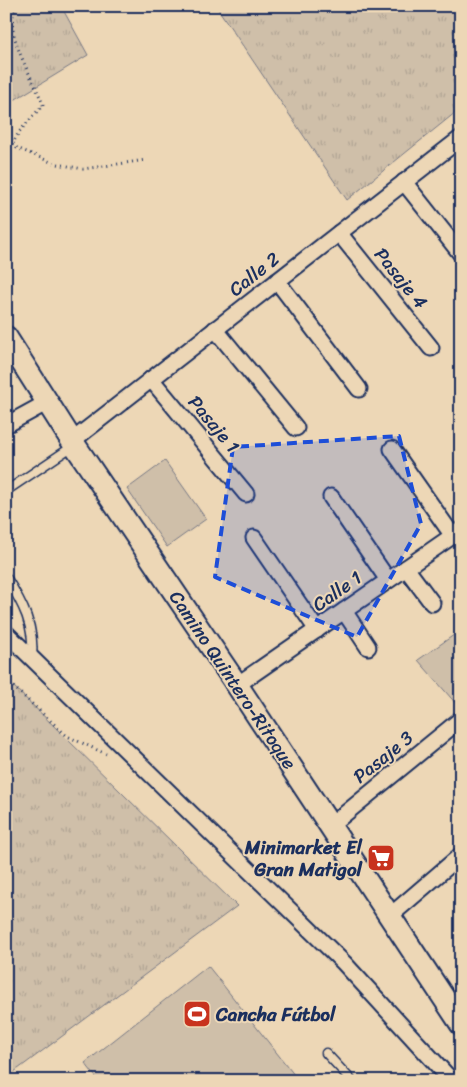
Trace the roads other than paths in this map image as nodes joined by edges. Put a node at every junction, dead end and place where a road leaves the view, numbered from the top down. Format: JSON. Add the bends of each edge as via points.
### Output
{"nodes":[{"id":1,"x":461,"y":138,"type":"edge"},
{"id":2,"x":404,"y":182,"type":"junction"},
{"id":3,"x":339,"y":233,"type":"junction"},
{"id":4,"x":461,"y":254,"type":"edge"},
{"id":5,"x":276,"y":281,"type":"junction"},
{"id":6,"x":215,"y":329,"type":"junction"},
{"id":7,"x":6,"y":337,"type":"edge"},
{"id":8,"x":431,"y":348,"type":"dead end"},
{"id":9,"x":151,"y":379,"type":"junction"},
{"id":10,"x":359,"y":389,"type":"dead end"},
{"id":11,"x":46,"y":402,"type":"junction"},
{"id":12,"x":6,"y":425,"type":"edge"},
{"id":13,"x":296,"y":428,"type":"dead end"},
{"id":14,"x":73,"y":443,"type":"junction"},
{"id":15,"x":392,"y":448,"type":"dead end"},
{"id":16,"x":6,"y":491,"type":"edge"},
{"id":17,"x":246,"y":494,"type":"dead end"},
{"id":18,"x":331,"y":496,"type":"dead end"},
{"id":19,"x":457,"y":533,"type":"edge"},
{"id":20,"x":254,"y":538,"type":"dead end"},
{"id":21,"x":406,"y":568,"type":"junction"},
{"id":22,"x":6,"y":577,"type":"edge"},
{"id":23,"x":388,"y":580,"type":"junction"},
{"id":24,"x":432,"y":603,"type":"dead end"},
{"id":25,"x":344,"y":611,"type":"junction"},
{"id":26,"x":317,"y":630,"type":"junction"},
{"id":27,"x":6,"y":634,"type":"edge"},
{"id":28,"x":368,"y":647,"type":"dead end"},
{"id":29,"x":32,"y":659,"type":"junction"},
{"id":30,"x":237,"y":685,"type":"junction"},
{"id":31,"x":461,"y":719,"type":"edge"},
{"id":32,"x":330,"y":826,"type":"junction"},
{"id":33,"x":461,"y":855,"type":"edge"},
{"id":34,"x":390,"y":916,"type":"junction"},
{"id":35,"x":461,"y":1024,"type":"edge"},
{"id":36,"x":326,"y":1052,"type":"dead end"},
{"id":37,"x":352,"y":1081,"type":"edge"},
{"id":38,"x":452,"y":1081,"type":"edge"}],
"edges":[{"from":1,"to":2,"type":"street","name":"Calle 2"},
{"from":2,"to":3,"type":"street","name":"Calle 2"},
{"from":2,"to":4,"type":"street"},
{"from":3,"to":5,"type":"street","name":"Calle 2"},
{"from":3,"to":8,"type":"street","name":"Pasaje 4"},
{"from":5,"to":6,"type":"street","name":"Calle 2"},
{"from":5,"to":10,"type":"street"},
{"from":6,"to":9,"type":"street","name":"Calle 2"},
{"from":6,"to":13,"type":"street"},
{"from":7,"to":11,"type":"main road","name":"Camino Quintero-Ritoque"},
{"from":9,"to":14,"type":"street","name":"Calle 2"},
{"from":9,"to":17,"type":"street","name":"Pasaje 1"},
{"from":11,"to":12,"type":"street"},
{"from":11,"to":14,"type":"main road","name":"Camino Quintero-Ritoque"},
{"from":14,"to":16,"type":"lane"},
{"from":14,"to":30,"type":"main road","name":"Camino Quintero-Ritoque"},
{"from":15,"to":19,"type":"street"},
{"from":18,"to":23,"type":"street"},
{"from":19,"to":21,"type":"street","name":"Calle 1"},
{"from":20,"to":26,"type":"street"},
{"from":21,"to":23,"type":"street","name":"Calle 1"},
{"from":21,"to":24,"type":"street"},
{"from":22,"to":29,"type":"lane","via":[[29,620]]},
{"from":23,"to":25,"type":"street","name":"Calle 1"},
{"from":25,"to":26,"type":"street","name":"Calle 1"},
{"from":25,"to":28,"type":"street"},
{"from":26,"to":30,"type":"street","name":"Calle 1"},
{"from":27,"to":29,"type":"street"},
{"from":29,"to":38,"type":"street","via":[[344,963]]},
{"from":30,"to":32,"type":"main road","name":"Camino Quintero-Ritoque"},
{"from":31,"to":32,"type":"street","name":"Pasaje 3"},
{"from":32,"to":34,"type":"main road","name":"Camino Quintero-Ritoque"},
{"from":33,"to":34,"type":"street"},
{"from":34,"to":35,"type":"main road","name":"Camino Quintero-Ritoque"},
{"from":36,"to":37,"type":"lane"}]}
